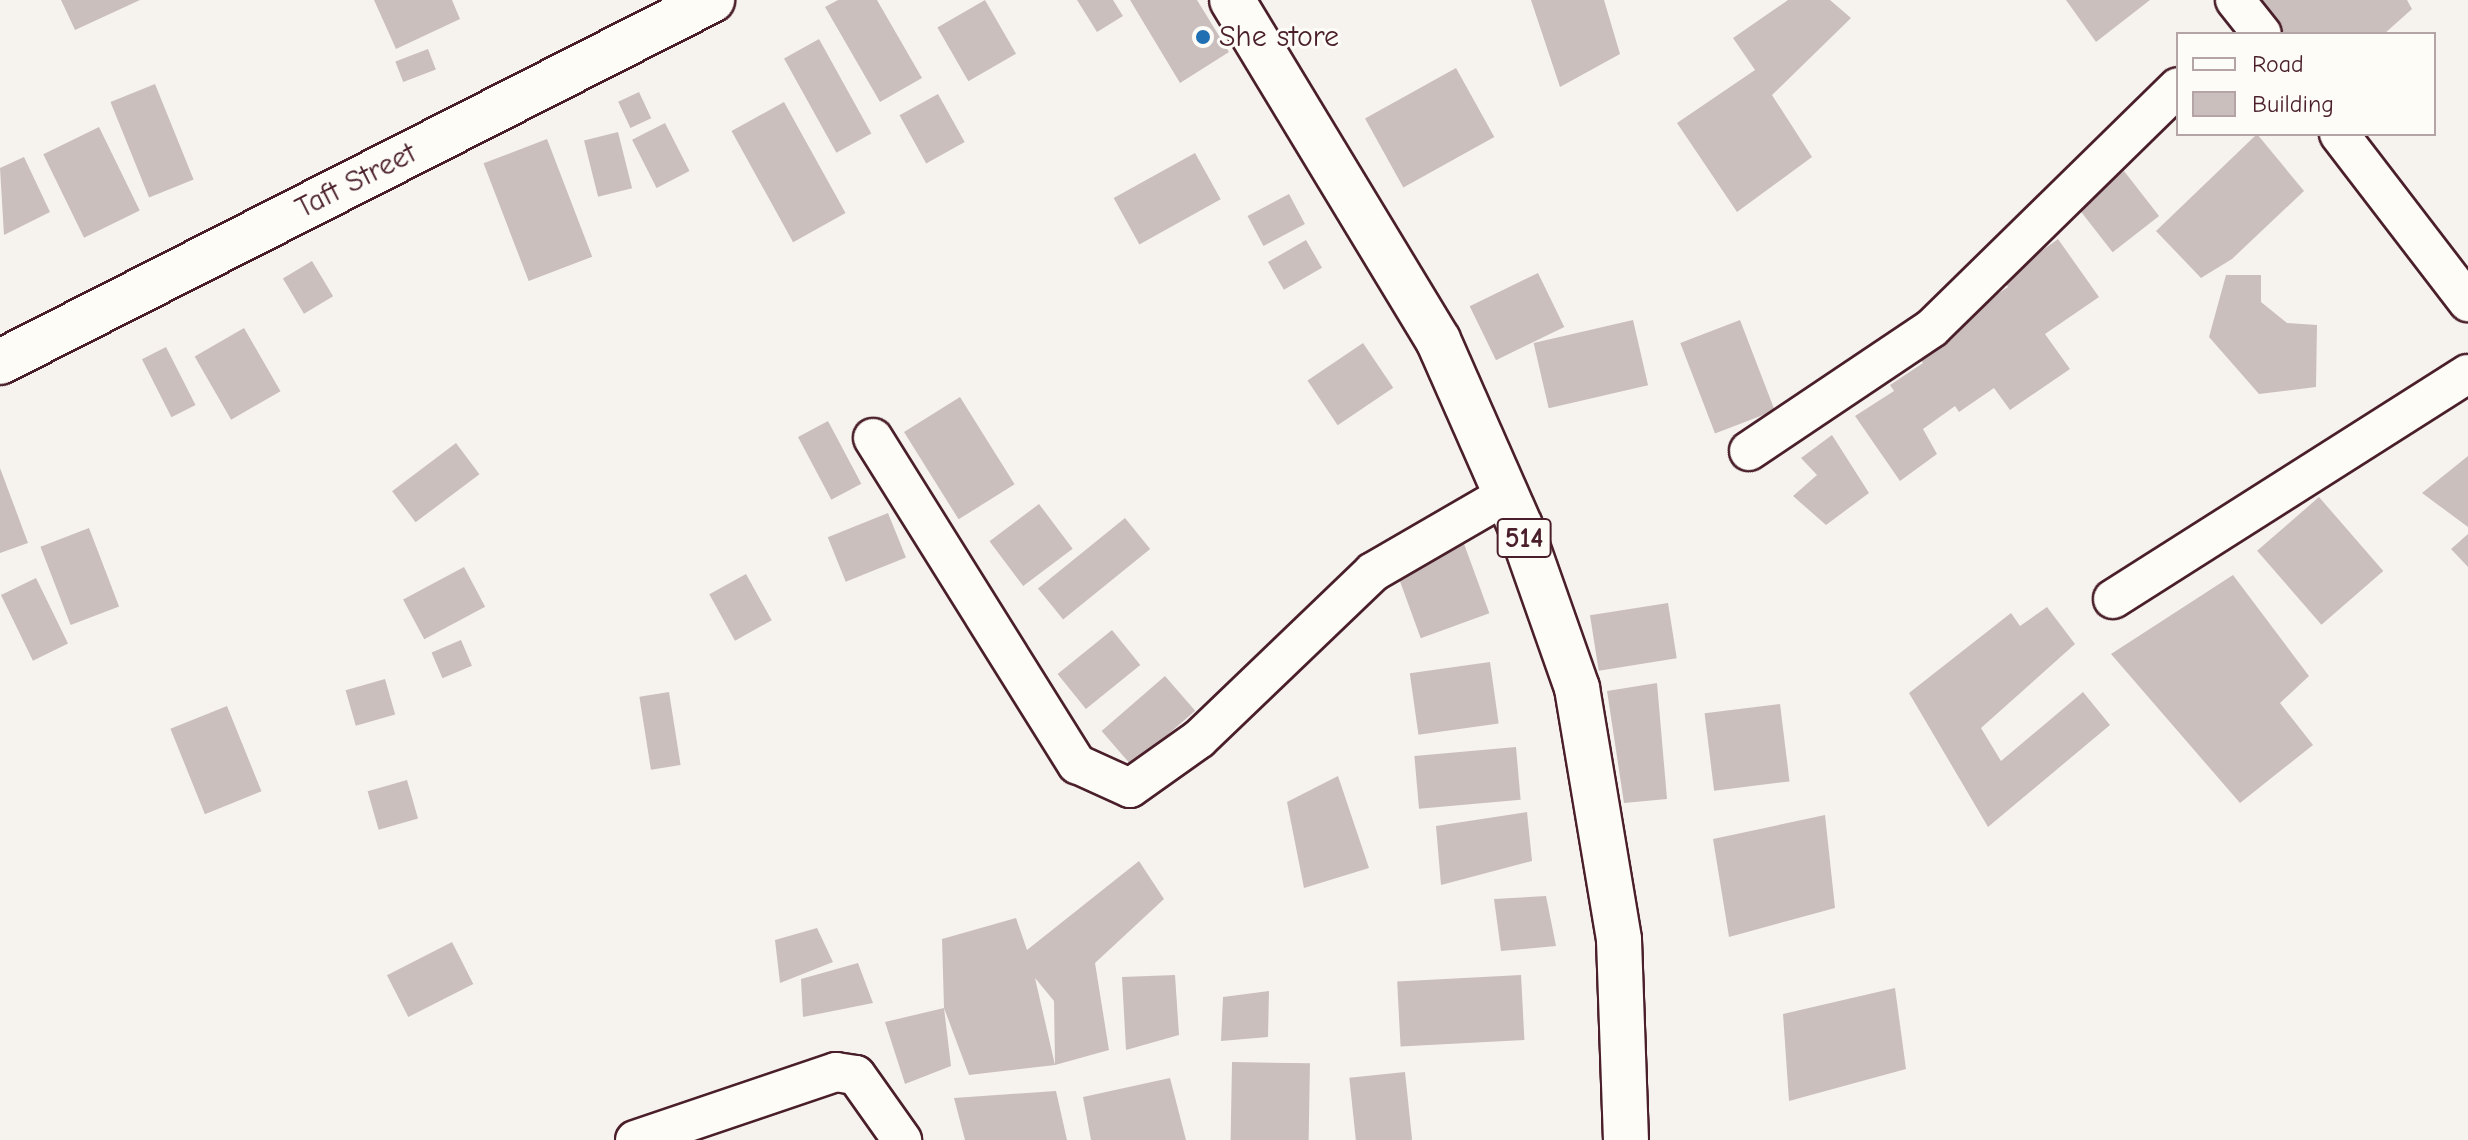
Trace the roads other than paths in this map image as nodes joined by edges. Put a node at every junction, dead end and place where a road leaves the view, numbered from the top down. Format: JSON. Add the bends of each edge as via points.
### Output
{"nodes":[{"id":1,"x":712,"y":0,"type":"edge"},
{"id":2,"x":1232,"y":0,"type":"edge"},
{"id":3,"x":2235,"y":0,"type":"edge"},
{"id":4,"x":2258,"y":32,"type":"edge"},
{"id":5,"x":2176,"y":89,"type":"edge"},
{"id":6,"x":2341,"y":136,"type":"edge"},
{"id":7,"x":2468,"y":302,"type":"edge"},
{"id":8,"x":0,"y":362,"type":"edge"},
{"id":9,"x":2468,"y":374,"type":"edge"},
{"id":10,"x":873,"y":438,"type":"dead end"},
{"id":11,"x":1749,"y":451,"type":"dead end"},
{"id":12,"x":1506,"y":495,"type":"junction"},
{"id":13,"x":2113,"y":599,"type":"dead end"},
{"id":14,"x":635,"y":1140,"type":"edge"},
{"id":15,"x":902,"y":1140,"type":"edge"},
{"id":16,"x":1626,"y":1140,"type":"edge"}],
"edges":[{"from":1,"to":8,"type":"main road","name":"Taft Street"},
{"from":2,"to":12,"type":"main road","number":"514","via":[[1438,340]]},
{"from":3,"to":4,"type":"street"},
{"from":5,"to":11,"type":"street","via":[[1932,328]]},
{"from":6,"to":7,"type":"street"},
{"from":9,"to":13,"type":"street"},
{"from":10,"to":12,"type":"street","via":[[1077,764],[1130,788],[1190,747],[1373,572]]},
{"from":12,"to":16,"type":"main road","number":"514","via":[[1577,688],[1619,940]]},
{"from":14,"to":15,"type":"street","via":[[836,1072],[856,1075]]}]}
